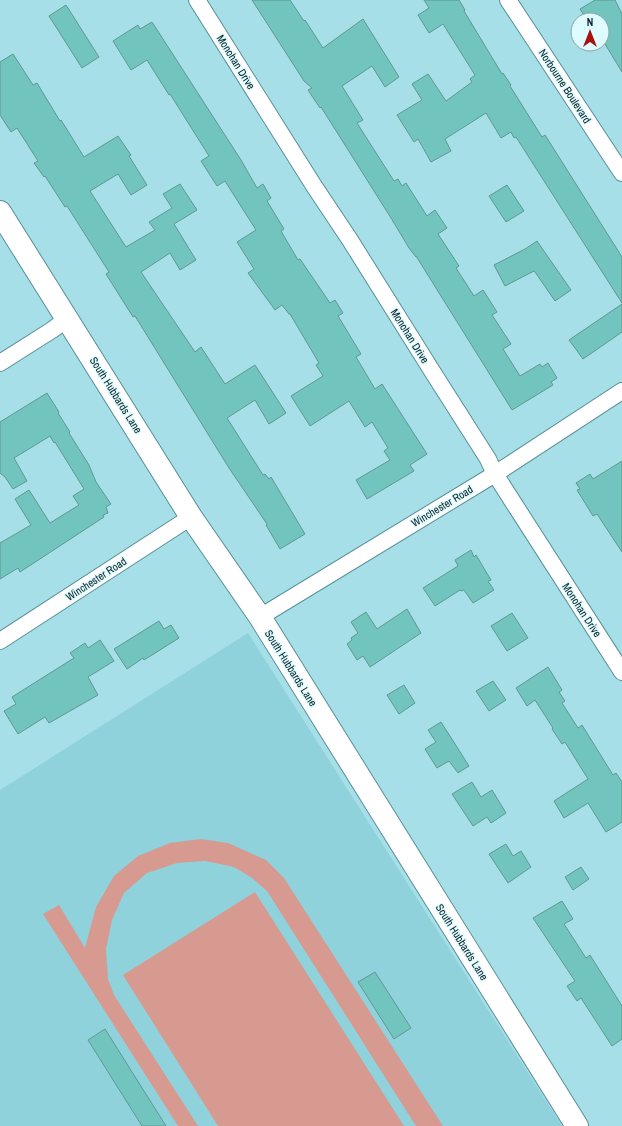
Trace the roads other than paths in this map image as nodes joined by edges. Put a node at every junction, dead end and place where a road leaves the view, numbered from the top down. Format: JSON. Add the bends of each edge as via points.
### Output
{"nodes":[{"id":1,"x":197,"y":0,"type":"edge"},
{"id":2,"x":508,"y":0,"type":"edge"},
{"id":3,"x":622,"y":173,"type":"edge"},
{"id":4,"x":0,"y":212,"type":"edge"},
{"id":5,"x":68,"y":318,"type":"junction"},
{"id":6,"x":0,"y":363,"type":"edge"},
{"id":7,"x":622,"y":391,"type":"edge"},
{"id":8,"x":495,"y":474,"type":"junction"},
{"id":9,"x":191,"y":516,"type":"junction"},
{"id":10,"x":260,"y":617,"type":"junction"},
{"id":11,"x":0,"y":641,"type":"edge"},
{"id":12,"x":622,"y":672,"type":"edge"},
{"id":13,"x":578,"y":1126,"type":"edge"}],
"edges":[{"from":1,"to":8,"type":"street","name":"Monohan Drive","via":[[488,459]]},
{"from":2,"to":3,"type":"street","name":"Norbourne Boulevard"},
{"from":4,"to":5,"type":"street","name":"South Hubbards Lane"},
{"from":5,"to":6,"type":"street"},
{"from":5,"to":9,"type":"street","name":"South Hubbards Lane"},
{"from":7,"to":8,"type":"street","name":"Winchester Road"},
{"from":8,"to":10,"type":"street","name":"Winchester Road"},
{"from":8,"to":12,"type":"street","name":"Monohan Drive"},
{"from":9,"to":10,"type":"street","name":"South Hubbards Lane"},
{"from":9,"to":11,"type":"street","name":"Winchester Road"},
{"from":10,"to":13,"type":"street","name":"South Hubbards Lane"}]}
